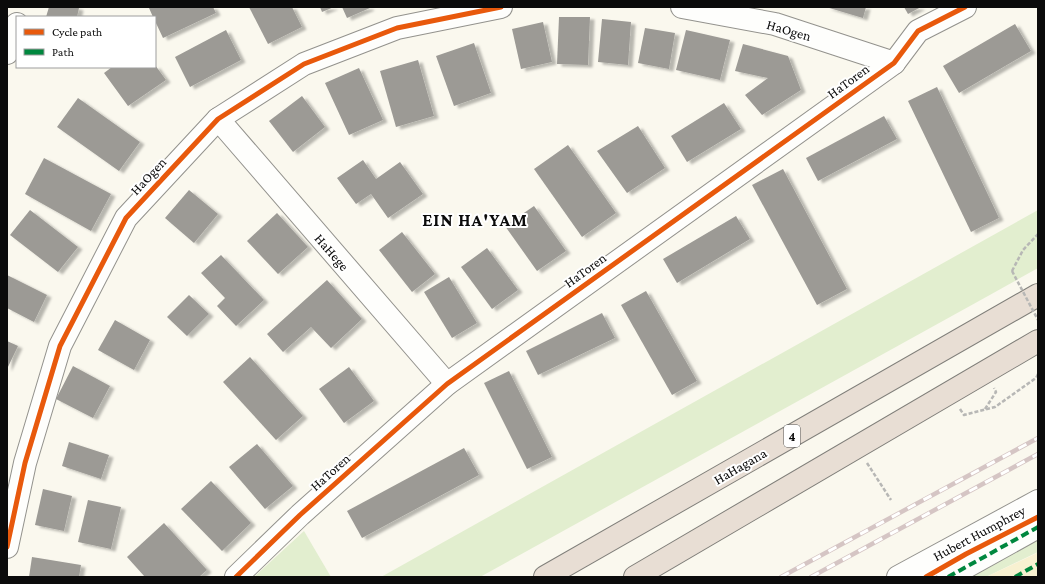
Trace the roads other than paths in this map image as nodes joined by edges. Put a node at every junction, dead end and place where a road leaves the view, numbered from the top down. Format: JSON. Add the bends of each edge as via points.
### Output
{"nodes":[{"id":1,"x":502,"y":7,"type":"edge"},
{"id":2,"x":682,"y":7,"type":"edge"},
{"id":3,"x":965,"y":7,"type":"edge"},
{"id":4,"x":467,"y":11,"type":"edge"},
{"id":5,"x":16,"y":27,"type":"edge"},
{"id":6,"x":7,"y":53,"type":"edge"},
{"id":7,"x":894,"y":63,"type":"junction"},
{"id":8,"x":218,"y":119,"type":"junction"},
{"id":9,"x":1038,"y":295,"type":"edge"},
{"id":10,"x":1038,"y":341,"type":"edge"},
{"id":11,"x":447,"y":384,"type":"junction"},
{"id":12,"x":1038,"y":501,"type":"edge"},
{"id":13,"x":1038,"y":527,"type":"edge"},
{"id":14,"x":7,"y":547,"type":"edge"},
{"id":15,"x":236,"y":577,"type":"edge"},
{"id":16,"x":545,"y":577,"type":"edge"},
{"id":17,"x":635,"y":577,"type":"edge"},
{"id":18,"x":898,"y":577,"type":"edge"},
{"id":19,"x":948,"y":577,"type":"edge"}],
"edges":[{"from":1,"to":4,"type":"street","name":"HaOgen"},
{"from":2,"to":7,"type":"street","name":"HaOgen","via":[[775,24]]},
{"from":3,"to":7,"type":"street","name":"HaToren","via":[[918,31]]},
{"from":4,"to":8,"type":"street","name":"HaOgen","via":[[397,28],[304,64]]},
{"from":5,"to":6,"type":"street"},
{"from":7,"to":11,"type":"street","name":"HaToren"},
{"from":8,"to":11,"type":"street","name":"HaHege"},
{"from":8,"to":14,"type":"street","name":"HaOgen","via":[[126,218],[60,346],[25,462]]},
{"from":9,"to":16,"type":"highway","name":"HaHagana","number":"4"},
{"from":10,"to":17,"type":"highway"},
{"from":11,"to":15,"type":"street","name":"HaToren","via":[[300,515]]},
{"from":12,"to":18,"type":"street","name":"Hubert Humphrey"},
{"from":13,"to":19,"type":"street"}]}
